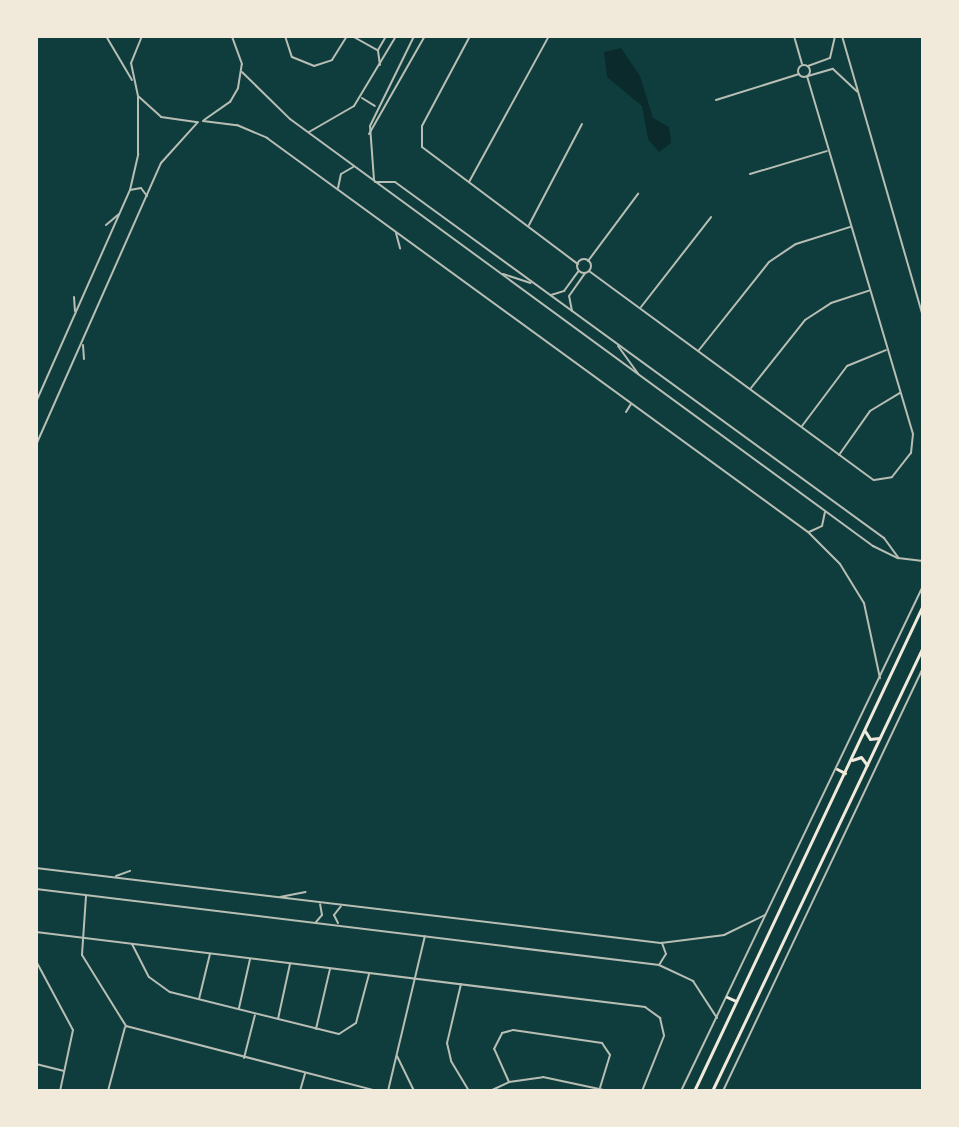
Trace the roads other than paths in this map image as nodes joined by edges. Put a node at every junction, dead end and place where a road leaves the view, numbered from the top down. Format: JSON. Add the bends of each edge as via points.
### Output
{"nodes":[{"id":1,"x":106,"y":36,"type":"edge"},
{"id":2,"x":142,"y":36,"type":"edge"},
{"id":3,"x":285,"y":36,"type":"edge"},
{"id":4,"x":347,"y":36,"type":"edge"},
{"id":5,"x":352,"y":36,"type":"edge"},
{"id":6,"x":386,"y":36,"type":"edge"},
{"id":7,"x":396,"y":36,"type":"edge"},
{"id":8,"x":414,"y":36,"type":"edge"},
{"id":9,"x":425,"y":36,"type":"edge"},
{"id":10,"x":470,"y":36,"type":"edge"},
{"id":11,"x":549,"y":36,"type":"edge"},
{"id":12,"x":794,"y":36,"type":"edge"},
{"id":13,"x":835,"y":36,"type":"edge"},
{"id":14,"x":842,"y":36,"type":"edge"},
{"id":15,"x":234,"y":37,"type":"edge"},
{"id":16,"x":378,"y":50,"type":"junction"},
{"id":17,"x":830,"y":58,"type":"junction"},
{"id":18,"x":380,"y":65,"type":"junction"},
{"id":19,"x":803,"y":65,"type":"junction"},
{"id":20,"x":808,"y":66,"type":"junction"},
{"id":21,"x":833,"y":69,"type":"junction"},
{"id":22,"x":242,"y":72,"type":"junction"},
{"id":23,"x":799,"y":74,"type":"junction"},
{"id":24,"x":807,"y":76,"type":"junction"},
{"id":25,"x":132,"y":81,"type":"junction"},
{"id":26,"x":858,"y":91,"type":"junction"},
{"id":27,"x":138,"y":96,"type":"junction"},
{"id":28,"x":362,"y":97,"type":"junction"},
{"id":29,"x":716,"y":100,"type":"dead end"},
{"id":30,"x":376,"y":106,"type":"junction"},
{"id":31,"x":203,"y":121,"type":"junction"},
{"id":32,"x":198,"y":122,"type":"junction"},
{"id":33,"x":582,"y":124,"type":"dead end"},
{"id":34,"x":309,"y":132,"type":"junction"},
{"id":35,"x":369,"y":135,"type":"junction"},
{"id":36,"x":828,"y":150,"type":"junction"},
{"id":37,"x":354,"y":166,"type":"junction"},
{"id":38,"x":750,"y":174,"type":"dead end"},
{"id":39,"x":374,"y":182,"type":"junction"},
{"id":40,"x":469,"y":183,"type":"junction"},
{"id":41,"x":338,"y":188,"type":"junction"},
{"id":42,"x":130,"y":190,"type":"junction"},
{"id":43,"x":638,"y":194,"type":"dead end"},
{"id":44,"x":147,"y":197,"type":"junction"},
{"id":45,"x":120,"y":213,"type":"junction"},
{"id":46,"x":711,"y":217,"type":"dead end"},
{"id":47,"x":106,"y":225,"type":"dead end"},
{"id":48,"x":529,"y":226,"type":"junction"},
{"id":49,"x":851,"y":227,"type":"junction"},
{"id":50,"x":396,"y":231,"type":"junction"},
{"id":51,"x":400,"y":248,"type":"dead end"},
{"id":52,"x":588,"y":261,"type":"junction"},
{"id":53,"x":578,"y":264,"type":"junction"},
{"id":54,"x":579,"y":271,"type":"junction"},
{"id":55,"x":589,"y":271,"type":"junction"},
{"id":56,"x":502,"y":273,"type":"junction"},
{"id":57,"x":585,"y":273,"type":"junction"},
{"id":58,"x":536,"y":285,"type":"junction"},
{"id":59,"x":870,"y":291,"type":"junction"},
{"id":60,"x":550,"y":295,"type":"junction"},
{"id":61,"x":74,"y":297,"type":"dead end"},
{"id":62,"x":640,"y":308,"type":"junction"},
{"id":63,"x":573,"y":312,"type":"junction"},
{"id":64,"x":76,"y":314,"type":"junction"},
{"id":65,"x":923,"y":316,"type":"edge"},
{"id":66,"x":82,"y":342,"type":"junction"},
{"id":67,"x":615,"y":343,"type":"junction"},
{"id":68,"x":887,"y":350,"type":"junction"},
{"id":69,"x":698,"y":351,"type":"junction"},
{"id":70,"x":84,"y":359,"type":"dead end"},
{"id":71,"x":638,"y":375,"type":"junction"},
{"id":72,"x":750,"y":389,"type":"junction"},
{"id":73,"x":900,"y":393,"type":"junction"},
{"id":74,"x":36,"y":402,"type":"edge"},
{"id":75,"x":632,"y":403,"type":"junction"},
{"id":76,"x":626,"y":412,"type":"dead end"},
{"id":77,"x":801,"y":427,"type":"junction"},
{"id":78,"x":36,"y":445,"type":"edge"},
{"id":79,"x":838,"y":456,"type":"junction"},
{"id":80,"x":825,"y":511,"type":"junction"},
{"id":81,"x":808,"y":532,"type":"junction"},
{"id":82,"x":898,"y":558,"type":"junction"},
{"id":83,"x":923,"y":561,"type":"edge"},
{"id":84,"x":923,"y":586,"type":"edge"},
{"id":85,"x":923,"y":605,"type":"edge"},
{"id":86,"x":915,"y":622,"type":"junction"},
{"id":87,"x":923,"y":626,"type":"edge"},
{"id":88,"x":923,"y":647,"type":"edge"},
{"id":89,"x":923,"y":667,"type":"edge"},
{"id":90,"x":880,"y":678,"type":"junction"},
{"id":91,"x":872,"y":694,"type":"junction"},
{"id":92,"x":880,"y":698,"type":"junction"},
{"id":93,"x":865,"y":731,"type":"junction"},
{"id":94,"x":880,"y":737,"type":"junction"},
{"id":95,"x":852,"y":760,"type":"junction"},
{"id":96,"x":867,"y":765,"type":"junction"},
{"id":97,"x":837,"y":769,"type":"junction"},
{"id":98,"x":845,"y":773,"type":"junction"},
{"id":99,"x":36,"y":868,"type":"edge"},
{"id":100,"x":130,"y":871,"type":"dead end"},
{"id":101,"x":112,"y":877,"type":"junction"},
{"id":102,"x":36,"y":889,"type":"edge"},
{"id":103,"x":306,"y":892,"type":"dead end"},
{"id":104,"x":86,"y":895,"type":"junction"},
{"id":105,"x":277,"y":897,"type":"junction"},
{"id":106,"x":318,"y":903,"type":"junction"},
{"id":107,"x":343,"y":906,"type":"junction"},
{"id":108,"x":452,"y":910,"type":"dead end"},
{"id":109,"x":765,"y":915,"type":"junction"},
{"id":110,"x":449,"y":918,"type":"junction"},
{"id":111,"x":315,"y":923,"type":"junction"},
{"id":112,"x":341,"y":926,"type":"junction"},
{"id":113,"x":36,"y":932,"type":"edge"},
{"id":114,"x":425,"y":936,"type":"junction"},
{"id":115,"x":81,"y":938,"type":"junction"},
{"id":116,"x":661,"y":943,"type":"junction"},
{"id":117,"x":131,"y":944,"type":"junction"},
{"id":118,"x":210,"y":953,"type":"junction"},
{"id":119,"x":250,"y":958,"type":"junction"},
{"id":120,"x":36,"y":961,"type":"edge"},
{"id":121,"x":290,"y":963,"type":"junction"},
{"id":122,"x":659,"y":965,"type":"junction"},
{"id":123,"x":330,"y":968,"type":"junction"},
{"id":124,"x":369,"y":973,"type":"junction"},
{"id":125,"x":415,"y":978,"type":"junction"},
{"id":126,"x":461,"y":982,"type":"junction"},
{"id":127,"x":727,"y":997,"type":"junction"},
{"id":128,"x":199,"y":1000,"type":"junction"},
{"id":129,"x":736,"y":1001,"type":"junction"},
{"id":130,"x":239,"y":1010,"type":"junction"},
{"id":131,"x":255,"y":1014,"type":"junction"},
{"id":132,"x":717,"y":1018,"type":"junction"},
{"id":133,"x":278,"y":1019,"type":"junction"},
{"id":134,"x":126,"y":1026,"type":"junction"},
{"id":135,"x":316,"y":1029,"type":"junction"},
{"id":136,"x":397,"y":1055,"type":"junction"},
{"id":137,"x":244,"y":1058,"type":"junction"},
{"id":138,"x":36,"y":1064,"type":"edge"},
{"id":139,"x":65,"y":1071,"type":"junction"},
{"id":140,"x":305,"y":1073,"type":"junction"},
{"id":141,"x":509,"y":1082,"type":"junction"},
{"id":142,"x":600,"y":1088,"type":"junction"},
{"id":143,"x":60,"y":1091,"type":"edge"},
{"id":144,"x":108,"y":1091,"type":"edge"},
{"id":145,"x":159,"y":1091,"type":"edge"},
{"id":146,"x":182,"y":1091,"type":"edge"},
{"id":147,"x":300,"y":1091,"type":"edge"},
{"id":148,"x":377,"y":1091,"type":"edge"},
{"id":149,"x":388,"y":1091,"type":"edge"},
{"id":150,"x":414,"y":1091,"type":"edge"},
{"id":151,"x":469,"y":1091,"type":"edge"},
{"id":152,"x":490,"y":1091,"type":"edge"},
{"id":153,"x":609,"y":1091,"type":"edge"},
{"id":154,"x":642,"y":1091,"type":"edge"},
{"id":155,"x":681,"y":1091,"type":"edge"},
{"id":156,"x":694,"y":1091,"type":"edge"},
{"id":157,"x":712,"y":1091,"type":"edge"},
{"id":158,"x":723,"y":1091,"type":"edge"}],
"edges":[{"from":1,"to":25,"type":"street"},
{"from":2,"to":25,"type":"street","via":[[131,63]]},
{"from":3,"to":4,"type":"street","via":[[292,57],[314,66],[332,60]]},
{"from":5,"to":16,"type":"street"},
{"from":6,"to":16,"type":"street"},
{"from":7,"to":18,"type":"street"},
{"from":8,"to":30,"type":"street"},
{"from":9,"to":35,"type":"street"},
{"from":10,"to":40,"type":"street","via":[[420,134],[425,152]]},
{"from":11,"to":40,"type":"street"},
{"from":12,"to":19,"type":"street"},
{"from":13,"to":17,"type":"street"},
{"from":14,"to":26,"type":"street"},
{"from":15,"to":22,"type":"street"},
{"from":16,"to":18,"type":"street"},
{"from":17,"to":20,"type":"street"},
{"from":17,"to":21,"type":"street"},
{"from":18,"to":28,"type":"street"},
{"from":19,"to":20,"type":"street"},
{"from":19,"to":23,"type":"street"},
{"from":20,"to":24,"type":"street"},
{"from":21,"to":24,"type":"street"},
{"from":21,"to":26,"type":"street"},
{"from":22,"to":31,"type":"street","via":[[230,102]]},
{"from":22,"to":34,"type":"street"},
{"from":23,"to":24,"type":"street"},
{"from":23,"to":29,"type":"street"},
{"from":24,"to":36,"type":"street"},
{"from":25,"to":27,"type":"street"},
{"from":26,"to":65,"type":"street"},
{"from":27,"to":32,"type":"street","via":[[161,117]]},
{"from":27,"to":42,"type":"street","via":[[138,154]]},
{"from":28,"to":30,"type":"street","via":[[367,105]]},
{"from":28,"to":34,"type":"street","via":[[344,114]]},
{"from":30,"to":35,"type":"street"},
{"from":31,"to":32,"type":"street"},
{"from":31,"to":41,"type":"street","via":[[253,130]]},
{"from":32,"to":44,"type":"street","via":[[164,158]]},
{"from":33,"to":48,"type":"street"},
{"from":34,"to":37,"type":"street"},
{"from":35,"to":39,"type":"street"},
{"from":36,"to":38,"type":"street"},
{"from":36,"to":49,"type":"street"},
{"from":37,"to":39,"type":"street"},
{"from":37,"to":41,"type":"street","via":[[341,174]]},
{"from":39,"to":56,"type":"street"},
{"from":39,"to":58,"type":"street","via":[[395,182]]},
{"from":40,"to":48,"type":"street"},
{"from":41,"to":50,"type":"street"},
{"from":42,"to":44,"type":"street","via":[[141,188]]},
{"from":42,"to":45,"type":"street"},
{"from":43,"to":52,"type":"street"},
{"from":44,"to":66,"type":"street"},
{"from":45,"to":47,"type":"street"},
{"from":45,"to":64,"type":"street"},
{"from":46,"to":62,"type":"street"},
{"from":48,"to":53,"type":"street"},
{"from":49,"to":59,"type":"street"},
{"from":49,"to":69,"type":"street","via":[[796,244],[769,262]]},
{"from":50,"to":51,"type":"street"},
{"from":50,"to":75,"type":"street"},
{"from":52,"to":53,"type":"street"},
{"from":52,"to":55,"type":"street"},
{"from":53,"to":54,"type":"street"},
{"from":54,"to":57,"type":"street"},
{"from":54,"to":60,"type":"street","via":[[564,291]]},
{"from":55,"to":57,"type":"street"},
{"from":55,"to":62,"type":"street"},
{"from":56,"to":58,"type":"street"},
{"from":56,"to":71,"type":"street"},
{"from":57,"to":63,"type":"street","via":[[569,296]]},
{"from":58,"to":60,"type":"street"},
{"from":59,"to":68,"type":"street"},
{"from":59,"to":72,"type":"street","via":[[831,303],[805,320]]},
{"from":60,"to":63,"type":"street"},
{"from":61,"to":64,"type":"street"},
{"from":62,"to":69,"type":"street"},
{"from":63,"to":67,"type":"street"},
{"from":64,"to":74,"type":"street"},
{"from":66,"to":70,"type":"street"},
{"from":66,"to":78,"type":"street"},
{"from":67,"to":71,"type":"street"},
{"from":67,"to":82,"type":"street","via":[[884,538]]},
{"from":68,"to":73,"type":"street"},
{"from":68,"to":77,"type":"street","via":[[847,366]]},
{"from":69,"to":72,"type":"street"},
{"from":71,"to":80,"type":"street"},
{"from":72,"to":77,"type":"street"},
{"from":73,"to":79,"type":"street","via":[[870,411]]},
{"from":73,"to":79,"type":"street","via":[[914,441],[892,477],[874,480]]},
{"from":75,"to":76,"type":"street"},
{"from":75,"to":81,"type":"street"},
{"from":77,"to":79,"type":"street"},
{"from":80,"to":81,"type":"street","via":[[822,526]]},
{"from":80,"to":82,"type":"street"},
{"from":81,"to":90,"type":"street","via":[[857,589],[874,632]]},
{"from":82,"to":83,"type":"street"},
{"from":84,"to":90,"type":"street"},
{"from":85,"to":86,"type":"main road"},
{"from":86,"to":87,"type":"main road"},
{"from":86,"to":92,"type":"main road"},
{"from":88,"to":94,"type":"main road"},
{"from":89,"to":158,"type":"street"},
{"from":90,"to":91,"type":"street"},
{"from":91,"to":92,"type":"main road"},
{"from":91,"to":97,"type":"street"},
{"from":92,"to":93,"type":"main road"},
{"from":93,"to":94,"type":"main road","via":[[870,739]]},
{"from":93,"to":95,"type":"main road"},
{"from":94,"to":96,"type":"main road"},
{"from":95,"to":96,"type":"main road","via":[[861,757]]},
{"from":95,"to":98,"type":"main road"},
{"from":96,"to":157,"type":"main road"},
{"from":97,"to":98,"type":"main road"},
{"from":97,"to":109,"type":"street"},
{"from":98,"to":129,"type":"main road"},
{"from":99,"to":101,"type":"street"},
{"from":100,"to":101,"type":"street"},
{"from":101,"to":105,"type":"street"},
{"from":102,"to":104,"type":"street"},
{"from":103,"to":105,"type":"street"},
{"from":104,"to":111,"type":"street"},
{"from":104,"to":115,"type":"street"},
{"from":105,"to":106,"type":"street"},
{"from":106,"to":107,"type":"street"},
{"from":106,"to":111,"type":"street","via":[[323,912]]},
{"from":107,"to":110,"type":"street"},
{"from":107,"to":112,"type":"street","via":[[334,915]]},
{"from":108,"to":110,"type":"street"},
{"from":109,"to":116,"type":"street","via":[[724,935]]},
{"from":109,"to":127,"type":"street"},
{"from":110,"to":116,"type":"street"},
{"from":111,"to":112,"type":"street"},
{"from":112,"to":114,"type":"street"},
{"from":113,"to":115,"type":"street"},
{"from":114,"to":122,"type":"street"},
{"from":114,"to":125,"type":"street"},
{"from":115,"to":117,"type":"street"},
{"from":115,"to":134,"type":"street","via":[[82,955]]},
{"from":116,"to":122,"type":"street","via":[[666,954]]},
{"from":117,"to":118,"type":"street"},
{"from":117,"to":128,"type":"street","via":[[159,986]]},
{"from":118,"to":119,"type":"street"},
{"from":118,"to":128,"type":"street"},
{"from":119,"to":121,"type":"street"},
{"from":119,"to":130,"type":"street"},
{"from":120,"to":139,"type":"street","via":[[73,1030]]},
{"from":121,"to":123,"type":"street"},
{"from":121,"to":133,"type":"street"},
{"from":122,"to":132,"type":"street","via":[[700,987]]},
{"from":123,"to":124,"type":"street"},
{"from":123,"to":135,"type":"street"},
{"from":124,"to":125,"type":"street"},
{"from":124,"to":135,"type":"street","via":[[352,1029],[339,1034]]},
{"from":125,"to":126,"type":"street"},
{"from":125,"to":136,"type":"street"},
{"from":126,"to":151,"type":"street","via":[[447,1043]]},
{"from":126,"to":154,"type":"street","via":[[651,1009],[660,1018],[664,1036]]},
{"from":127,"to":129,"type":"main road"},
{"from":127,"to":132,"type":"street"},
{"from":128,"to":130,"type":"street"},
{"from":129,"to":156,"type":"main road"},
{"from":130,"to":131,"type":"street"},
{"from":131,"to":133,"type":"street"},
{"from":131,"to":137,"type":"street"},
{"from":132,"to":155,"type":"street"},
{"from":133,"to":135,"type":"street"},
{"from":134,"to":137,"type":"street"},
{"from":134,"to":144,"type":"street"},
{"from":136,"to":149,"type":"street"},
{"from":136,"to":150,"type":"street"},
{"from":137,"to":140,"type":"street"},
{"from":138,"to":139,"type":"street"},
{"from":139,"to":143,"type":"street"},
{"from":140,"to":147,"type":"street"},
{"from":140,"to":148,"type":"street"},
{"from":141,"to":142,"type":"street","via":[[543,1077]]},
{"from":141,"to":142,"type":"street","via":[[494,1049],[497,1038],[513,1030],[602,1043],[610,1059]]},
{"from":141,"to":152,"type":"street"},
{"from":142,"to":153,"type":"street"},
{"from":145,"to":146,"type":"street"}]}
